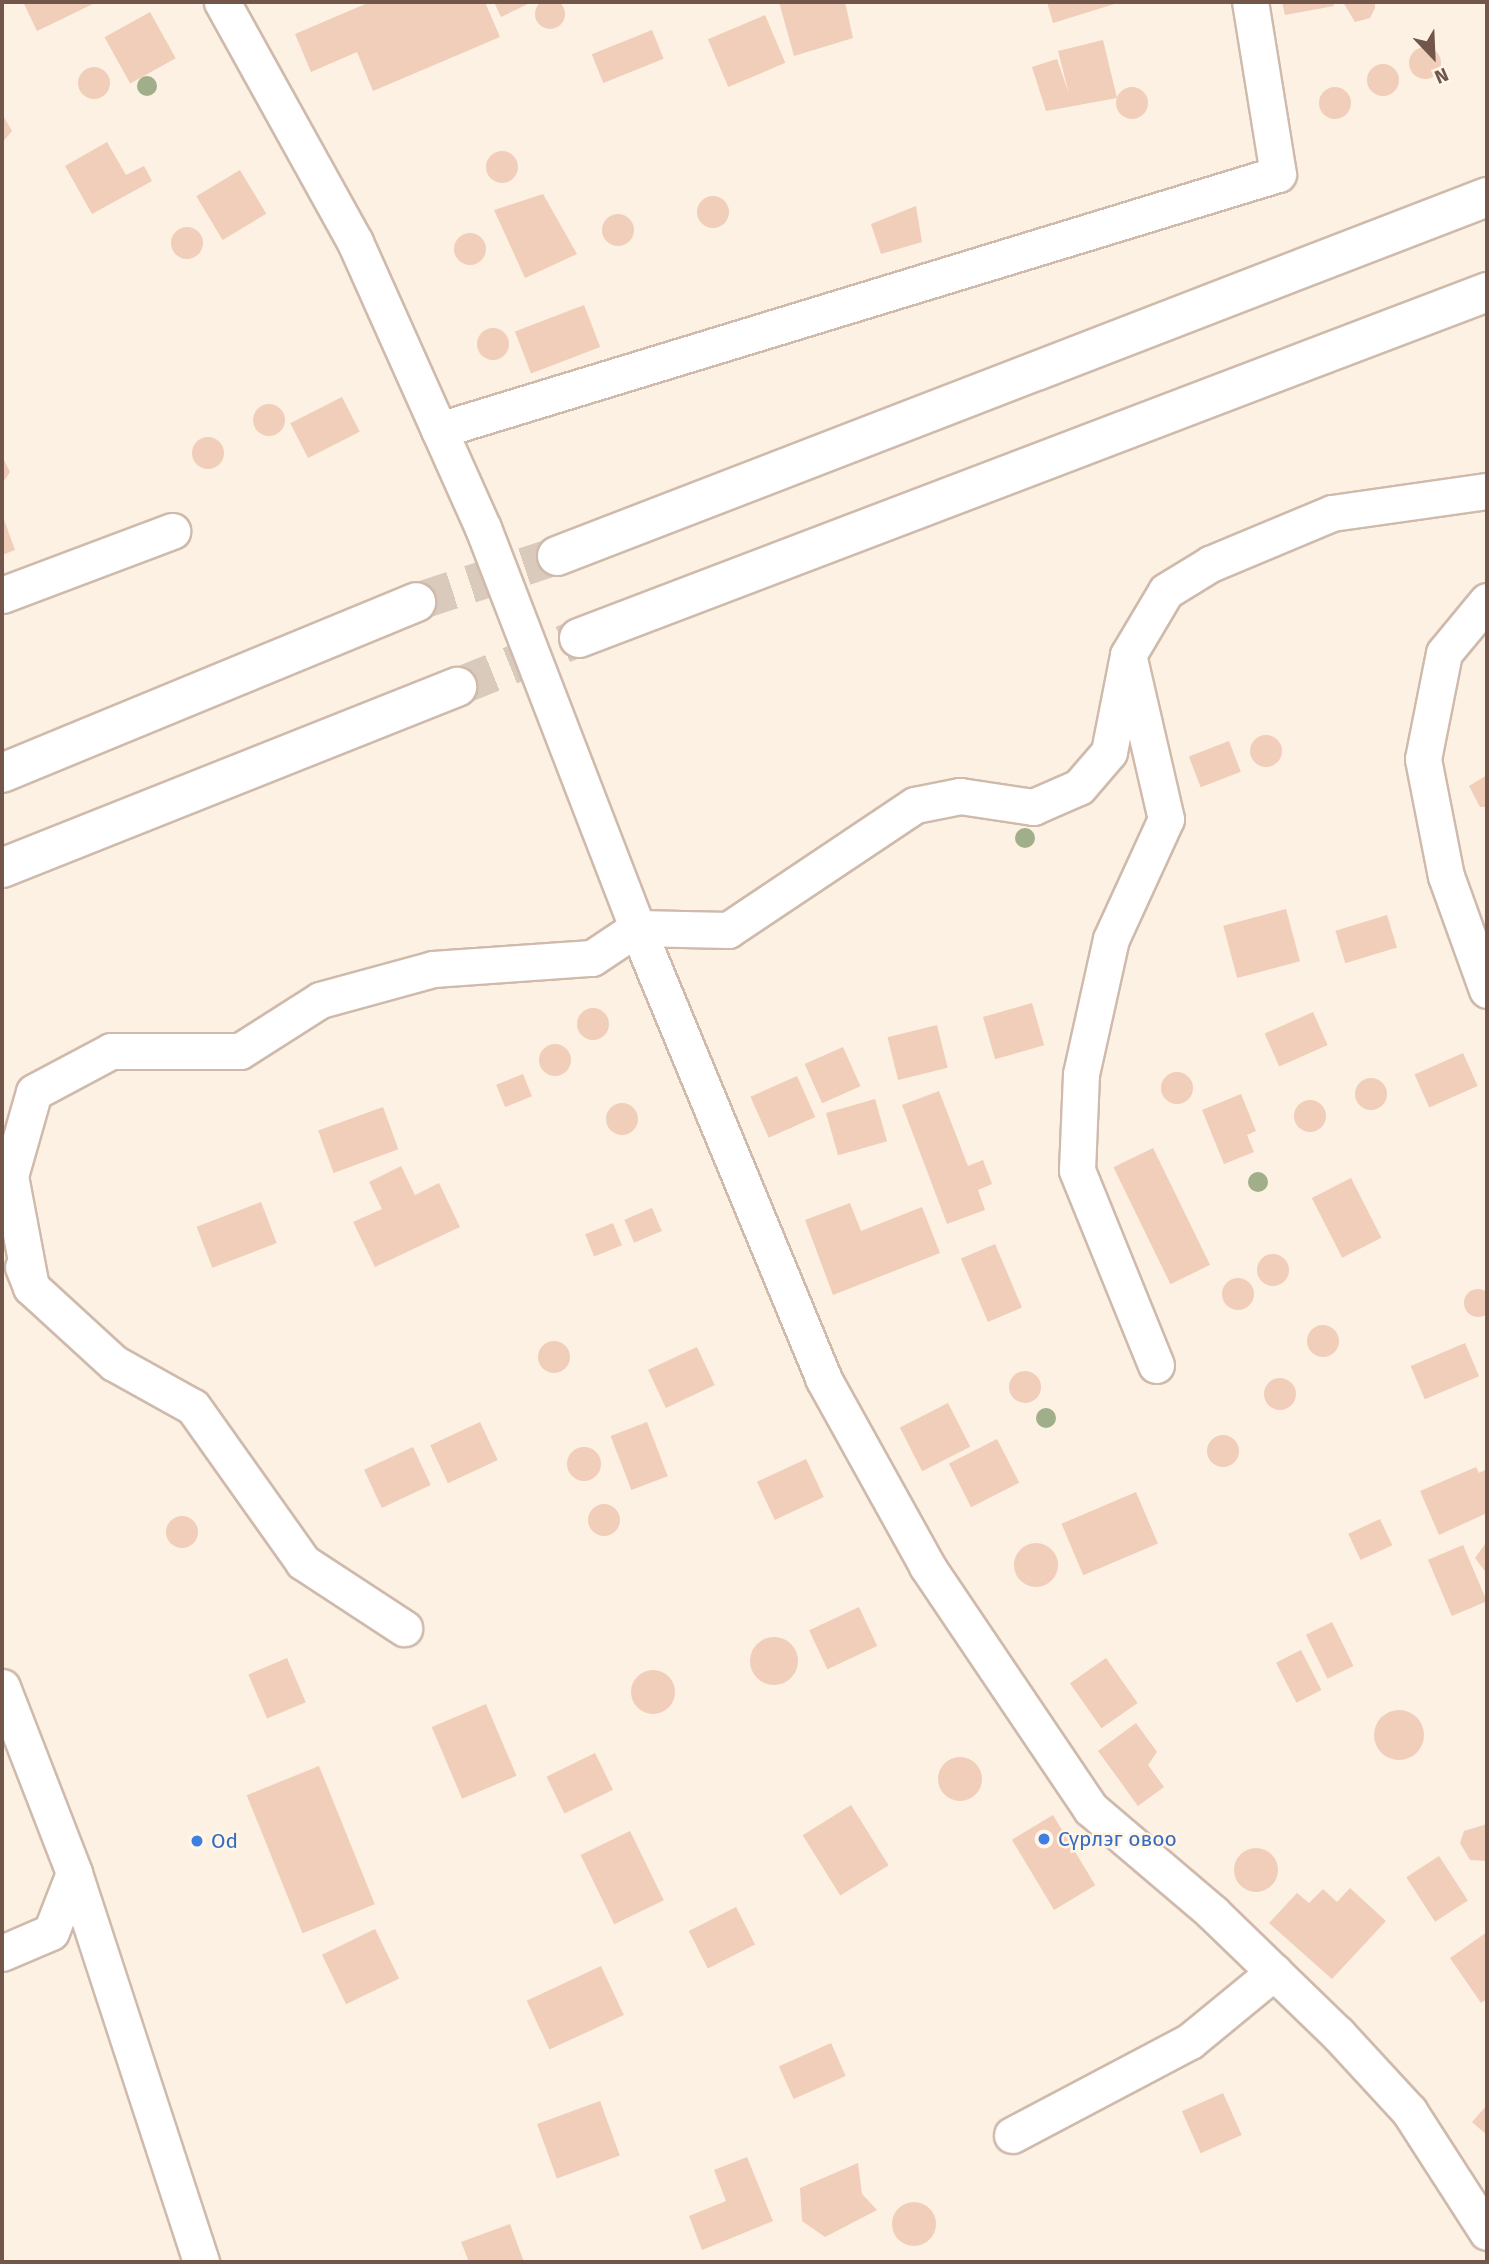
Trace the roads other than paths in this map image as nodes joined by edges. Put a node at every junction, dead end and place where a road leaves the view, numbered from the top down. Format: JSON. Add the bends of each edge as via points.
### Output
{"nodes":[{"id":1,"x":222,"y":2,"type":"edge"},
{"id":2,"x":1250,"y":2,"type":"edge"},
{"id":3,"x":1487,"y":197,"type":"edge"},
{"id":4,"x":1487,"y":292,"type":"edge"},
{"id":5,"x":439,"y":430,"type":"junction"},
{"id":6,"x":1487,"y":491,"type":"edge"},
{"id":7,"x":172,"y":531,"type":"dead end"},
{"id":8,"x":557,"y":556,"type":"tunnel mouth"},
{"id":9,"x":2,"y":595,"type":"edge"},
{"id":10,"x":1487,"y":601,"type":"edge"},
{"id":11,"x":416,"y":602,"type":"tunnel mouth"},
{"id":12,"x":579,"y":638,"type":"tunnel mouth"},
{"id":13,"x":1128,"y":656,"type":"junction"},
{"id":14,"x":457,"y":687,"type":"tunnel mouth"},
{"id":15,"x":2,"y":773,"type":"edge"},
{"id":16,"x":2,"y":868,"type":"edge"},
{"id":17,"x":636,"y":928,"type":"junction"},
{"id":18,"x":1487,"y":990,"type":"edge"},
{"id":19,"x":2,"y":1212,"type":"edge"},
{"id":20,"x":31,"y":1287,"type":"junction"},
{"id":21,"x":1156,"y":1365,"type":"dead end"},
{"id":22,"x":404,"y":1628,"type":"dead end"},
{"id":23,"x":2,"y":1687,"type":"edge"},
{"id":24,"x":74,"y":1873,"type":"junction"},
{"id":25,"x":2,"y":1953,"type":"edge"},
{"id":26,"x":1274,"y":1972,"type":"junction"},
{"id":27,"x":1013,"y":2135,"type":"dead end"},
{"id":28,"x":1487,"y":2232,"type":"edge"},
{"id":29,"x":201,"y":2262,"type":"edge"}],
"edges":[{"from":1,"to":5,"type":"street","via":[[355,242]]},
{"from":2,"to":5,"type":"street","via":[[1278,174]]},
{"from":3,"to":8,"type":"main road"},
{"from":4,"to":12,"type":"main road"},
{"from":5,"to":17,"type":"street","via":[[483,528]]},
{"from":6,"to":13,"type":"street","via":[[1332,513],[1209,564],[1166,592]]},
{"from":7,"to":9,"type":"street"},
{"from":10,"to":18,"type":"street","via":[[1444,653],[1423,759],[1446,876]]},
{"from":11,"to":15,"type":"main road"},
{"from":13,"to":17,"type":"street","via":[[1109,752],[1079,787],[1033,807],[960,796],[915,805],[728,930]]},
{"from":13,"to":21,"type":"street","via":[[1166,819],[1111,939],[1081,1074],[1077,1170]]},
{"from":14,"to":16,"type":"main road"},
{"from":17,"to":20,"type":"street","via":[[592,958],[433,969],[320,1000],[240,1051],[111,1051],[34,1092],[10,1176]]},
{"from":17,"to":26,"type":"street","via":[[823,1378],[927,1566],[1091,1809]]},
{"from":19,"to":20,"type":"street"},
{"from":20,"to":22,"type":"street","via":[[114,1363],[193,1407],[303,1562]]},
{"from":23,"to":24,"type":"street"},
{"from":24,"to":25,"type":"street","via":[[51,1932]]},
{"from":24,"to":29,"type":"street"},
{"from":26,"to":27,"type":"street","via":[[1190,2041]]},
{"from":26,"to":28,"type":"street","via":[[1409,2111]]}]}
